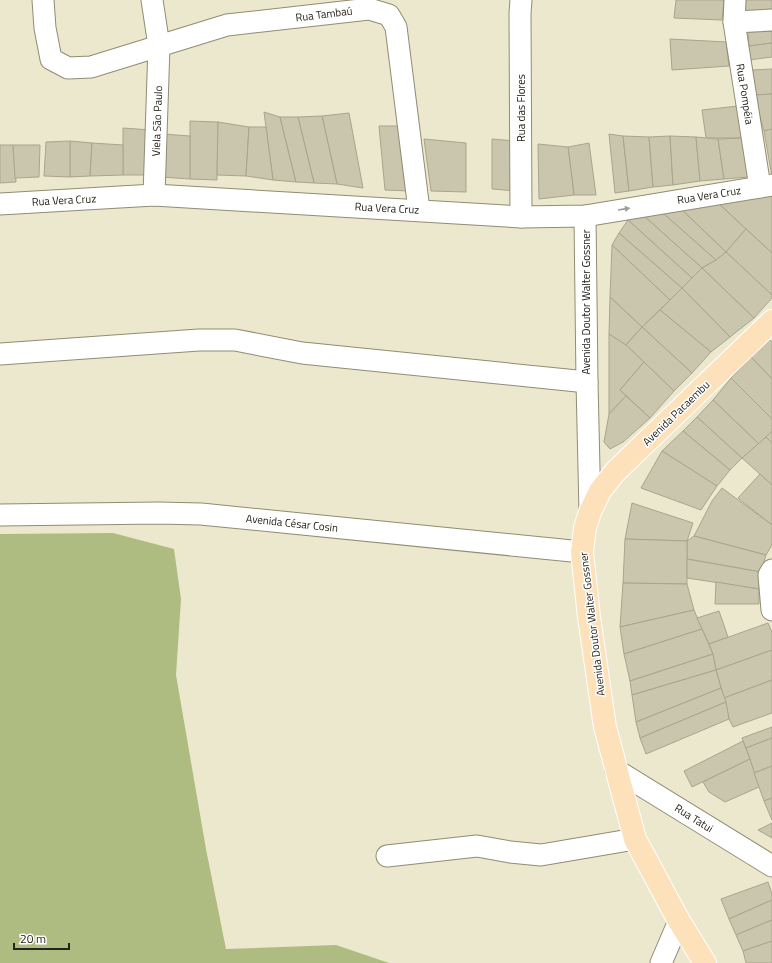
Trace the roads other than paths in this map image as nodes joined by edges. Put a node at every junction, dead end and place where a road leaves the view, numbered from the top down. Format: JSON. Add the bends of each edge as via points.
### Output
{"nodes":[{"id":1,"x":43,"y":0,"type":"edge"},
{"id":2,"x":152,"y":0,"type":"edge"},
{"id":3,"x":521,"y":0,"type":"edge"},
{"id":4,"x":735,"y":0,"type":"edge"},
{"id":5,"x":772,"y":20,"type":"edge"},
{"id":6,"x":734,"y":22,"type":"junction"},
{"id":7,"x":159,"y":46,"type":"junction"},
{"id":8,"x":766,"y":186,"type":"edge"},
{"id":9,"x":154,"y":195,"type":"junction"},
{"id":10,"x":0,"y":204,"type":"edge"},
{"id":11,"x":419,"y":210,"type":"junction"},
{"id":12,"x":585,"y":216,"type":"junction"},
{"id":13,"x":522,"y":217,"type":"junction"},
{"id":14,"x":772,"y":321,"type":"edge"},
{"id":15,"x":0,"y":354,"type":"edge"},
{"id":16,"x":586,"y":382,"type":"junction"},
{"id":17,"x":590,"y":512,"type":"junction"},
{"id":18,"x":0,"y":515,"type":"edge"},
{"id":19,"x":582,"y":552,"type":"junction"},
{"id":20,"x":772,"y":570,"type":"edge"},
{"id":21,"x":772,"y":610,"type":"edge"},
{"id":22,"x":616,"y":770,"type":"junction"},
{"id":23,"x":635,"y":839,"type":"junction"},
{"id":24,"x":387,"y":856,"type":"dead end"},
{"id":25,"x":772,"y":866,"type":"edge"},
{"id":26,"x":679,"y":921,"type":"junction"},
{"id":27,"x":661,"y":963,"type":"edge"},
{"id":28,"x":705,"y":963,"type":"edge"}],
"edges":[{"from":1,"to":7,"type":"street","name":"Rua Tambaú","via":[[51,59],[68,68],[91,67]]},
{"from":2,"to":7,"type":"street"},
{"from":3,"to":13,"type":"street","name":"Rua das Flores"},
{"from":4,"to":6,"type":"street","name":"Rua Pompéia"},
{"from":5,"to":6,"type":"street"},
{"from":6,"to":8,"type":"street","name":"Rua Pompéia"},
{"from":7,"to":9,"type":"street","name":"Viela São Paulo"},
{"from":7,"to":11,"type":"street","name":"Rua Tambaú","via":[[227,25],[369,9],[389,15],[396,27]]},
{"from":12,"to":8,"type":"street","name":"Rua Vera Cruz","one_way":true},
{"from":9,"to":10,"type":"street","name":"Rua Vera Cruz"},
{"from":9,"to":11,"type":"street","name":"Rua Vera Cruz"},
{"from":11,"to":13,"type":"street","name":"Rua Vera Cruz"},
{"from":12,"to":13,"type":"street","name":"Rua Vera Cruz"},
{"from":12,"to":16,"type":"street","name":"Avenida Doutor Walter Gossner"},
{"from":14,"to":17,"type":"main road","name":"Avenida Pacaembu","via":[[616,471],[600,491]]},
{"from":15,"to":16,"type":"street","via":[[199,340],[235,340],[302,353]]},
{"from":16,"to":17,"type":"street","name":"Avenida Doutor Walter Gossner"},
{"from":17,"to":19,"type":"main road","name":"Avenida Doutor Walter Gossner"},
{"from":18,"to":19,"type":"street","name":"Avenida César Cosin","via":[[201,514]]},
{"from":19,"to":22,"type":"main road","name":"Avenida Doutor Walter Gossner","via":[[605,727]]},
{"from":20,"to":21,"type":"street","via":[[769,575]]},
{"from":22,"to":23,"type":"main road","name":"Avenida Doutor Walter Gossner"},
{"from":22,"to":25,"type":"street","name":"Rua Tatui"},
{"from":23,"to":24,"type":"street","via":[[542,855],[477,846]]},
{"from":23,"to":26,"type":"main road","name":"Avenida Doutor Walter Gossner"},
{"from":26,"to":27,"type":"street"},
{"from":26,"to":28,"type":"main road","name":"Avenida Doutor Walter Gossner"}]}
